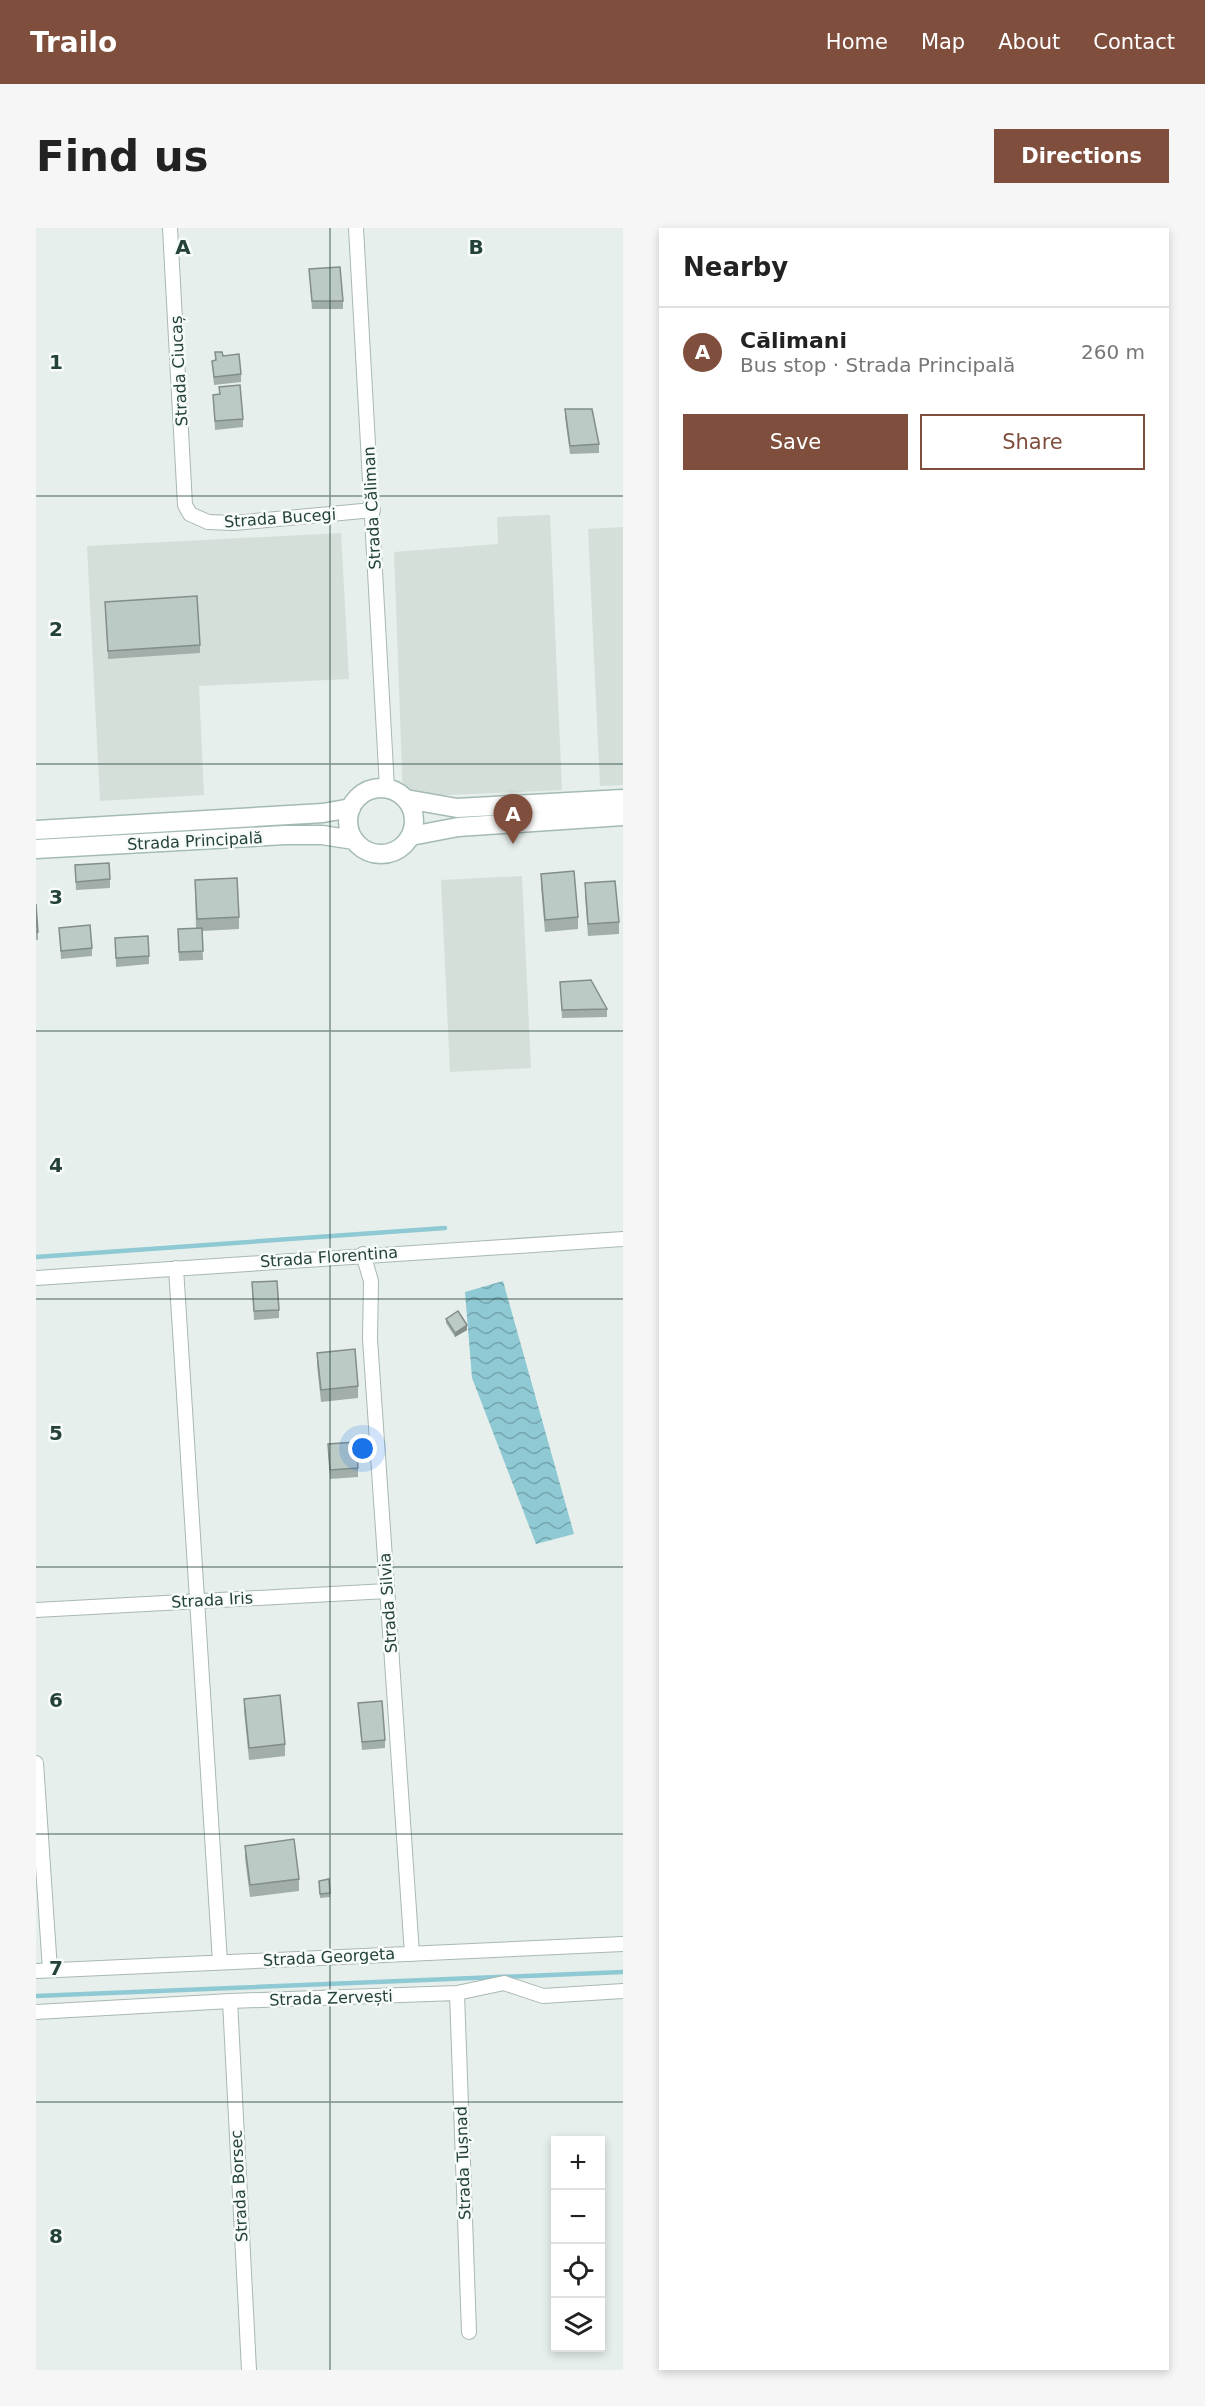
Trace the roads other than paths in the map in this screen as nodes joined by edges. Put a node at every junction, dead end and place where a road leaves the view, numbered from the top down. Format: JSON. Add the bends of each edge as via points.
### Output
{"nodes":[{"id":1,"x":170,"y":228,"type":"edge"},
{"id":2,"x":356,"y":228,"type":"edge"},
{"id":3,"x":373,"y":510,"type":"junction"},
{"id":4,"x":190,"y":514,"type":"joint"},
{"id":5,"x":387,"y":788,"type":"junction"},
{"id":6,"x":406,"y":799,"type":"junction"},
{"id":7,"x":623,"y":800,"type":"edge"},
{"id":8,"x":351,"y":808,"type":"junction"},
{"id":9,"x":623,"y":816,"type":"edge"},
{"id":10,"x":36,"y":830,"type":"edge"},
{"id":11,"x":411,"y":836,"type":"junction"},
{"id":12,"x":354,"y":840,"type":"junction"},
{"id":13,"x":36,"y":849,"type":"edge"},
{"id":14,"x":623,"y":1239,"type":"edge"},
{"id":15,"x":363,"y":1254,"type":"junction"},
{"id":16,"x":176,"y":1268,"type":"junction"},
{"id":17,"x":36,"y":1278,"type":"edge"},
{"id":18,"x":387,"y":1591,"type":"junction"},
{"id":19,"x":197,"y":1601,"type":"junction"},
{"id":20,"x":36,"y":1610,"type":"edge"},
{"id":21,"x":36,"y":1763,"type":"edge"},
{"id":22,"x":623,"y":1944,"type":"edge"},
{"id":23,"x":412,"y":1954,"type":"junction"},
{"id":24,"x":220,"y":1962,"type":"junction"},
{"id":25,"x":43,"y":1970,"type":"edge"},
{"id":26,"x":623,"y":1991,"type":"edge"},
{"id":27,"x":458,"y":1993,"type":"junction"},
{"id":28,"x":230,"y":2001,"type":"junction"},
{"id":29,"x":36,"y":2012,"type":"edge"},
{"id":30,"x":469,"y":2332,"type":"dead end"},
{"id":31,"x":249,"y":2370,"type":"edge"}],
"edges":[{"from":1,"to":4,"type":"street","name":"Strada Ciucaș","via":[[186,505]]},
{"from":2,"to":3,"type":"street","name":"Strada Căliman"},
{"from":3,"to":4,"type":"street","name":"Strada Bucegi","via":[[234,524],[208,522]]},
{"from":3,"to":5,"type":"street","name":"Strada Căliman"},
{"from":5,"to":6,"type":"main road"},
{"from":5,"to":8,"type":"main road","via":[[362,794]]},
{"from":6,"to":7,"type":"main road","via":[[457,808]]},
{"from":6,"to":11,"type":"main road","via":[[414,821]]},
{"from":8,"to":10,"type":"main road","name":"Strada Principală","via":[[323,813]]},
{"from":8,"to":12,"type":"main road","via":[[348,824]]},
{"from":9,"to":11,"type":"main road","via":[[458,827]]},
{"from":11,"to":12,"type":"main road","via":[[401,847],[387,853],[369,852]]},
{"from":12,"to":13,"type":"main road","name":"Strada Principală","via":[[285,835]]},
{"from":14,"to":15,"type":"street","name":"Strada Florentina"},
{"from":15,"to":16,"type":"street","name":"Strada Florentina"},
{"from":15,"to":18,"type":"street","name":"Strada Silvia","via":[[371,1281],[370,1339]]},
{"from":16,"to":17,"type":"street","name":"Strada Florentina"},
{"from":16,"to":19,"type":"street"},
{"from":18,"to":19,"type":"street","name":"Strada Iris"},
{"from":18,"to":23,"type":"street","name":"Strada Silvia"},
{"from":19,"to":20,"type":"street","name":"Strada Iris"},
{"from":19,"to":24,"type":"street"},
{"from":21,"to":25,"type":"street"},
{"from":22,"to":23,"type":"street","name":"Strada Georgeta"},
{"from":23,"to":24,"type":"street","name":"Strada Georgeta"},
{"from":24,"to":25,"type":"street","name":"Strada Georgeta"},
{"from":26,"to":27,"type":"street","name":"Strada Zervești","via":[[543,1996],[504,1983]]},
{"from":27,"to":28,"type":"street","name":"Strada Zervești"},
{"from":27,"to":30,"type":"street","name":"Strada Tușnad"},
{"from":28,"to":29,"type":"street","name":"Strada Zervești"},
{"from":28,"to":31,"type":"street","name":"Strada Borsec"}]}
